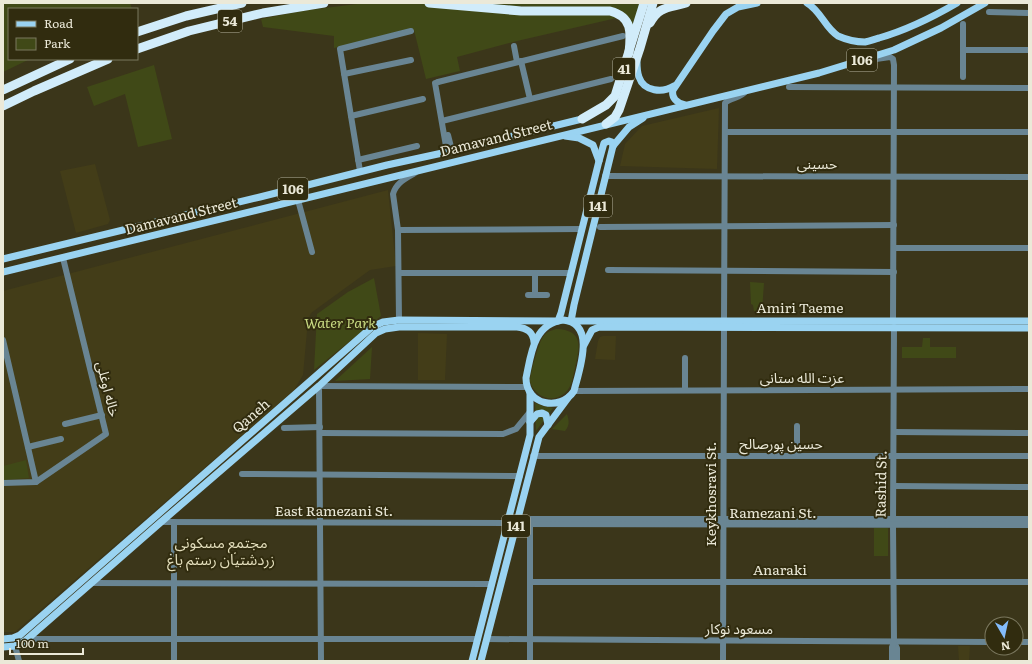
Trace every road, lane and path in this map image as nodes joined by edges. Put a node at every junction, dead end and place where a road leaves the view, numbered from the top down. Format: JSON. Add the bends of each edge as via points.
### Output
{"nodes":[{"id":1,"x":242,"y":3,"type":"edge"},
{"id":2,"x":324,"y":3,"type":"edge"},
{"id":3,"x":429,"y":3,"type":"edge"},
{"id":4,"x":644,"y":3,"type":"edge"},
{"id":5,"x":653,"y":3,"type":"edge"},
{"id":6,"x":686,"y":3,"type":"edge"},
{"id":7,"x":757,"y":3,"type":"edge"},
{"id":8,"x":807,"y":3,"type":"edge"},
{"id":9,"x":957,"y":3,"type":"edge"},
{"id":10,"x":986,"y":3,"type":"edge"},
{"id":11,"x":989,"y":12,"type":"dead end"},
{"id":12,"x":1029,"y":13,"type":"edge"},
{"id":13,"x":963,"y":24,"type":"dead end"},
{"id":14,"x":411,"y":31,"type":"dead end"},
{"id":15,"x":138,"y":32,"type":"edge"},
{"id":16,"x":643,"y":34,"type":"junction"},
{"id":17,"x":623,"y":36,"type":"dead end"},
{"id":18,"x":514,"y":46,"type":"dead end"},
{"id":19,"x":640,"y":48,"type":"junction"},
{"id":20,"x":138,"y":49,"type":"edge"},
{"id":21,"x":963,"y":50,"type":"junction"},
{"id":22,"x":1029,"y":50,"type":"edge"},
{"id":23,"x":629,"y":53,"type":"junction"},
{"id":24,"x":68,"y":60,"type":"edge"},
{"id":25,"x":106,"y":60,"type":"edge"},
{"id":26,"x":411,"y":60,"type":"dead end"},
{"id":27,"x":862,"y":60,"type":"junction"},
{"id":28,"x":519,"y":62,"type":"junction"},
{"id":29,"x":344,"y":74,"type":"junction"},
{"id":30,"x":963,"y":77,"type":"dead end"},
{"id":31,"x":611,"y":79,"type":"dead end"},
{"id":32,"x":674,"y":86,"type":"junction"},
{"id":33,"x":789,"y":87,"type":"dead end"},
{"id":34,"x":894,"y":87,"type":"junction"},
{"id":35,"x":1029,"y":88,"type":"edge"},
{"id":36,"x":3,"y":90,"type":"edge"},
{"id":37,"x":746,"y":92,"type":"junction"},
{"id":38,"x":423,"y":99,"type":"dead end"},
{"id":39,"x":530,"y":99,"type":"junction"},
{"id":40,"x":687,"y":105,"type":"junction"},
{"id":41,"x":3,"y":106,"type":"edge"},
{"id":42,"x":657,"y":112,"type":"junction"},
{"id":43,"x":351,"y":116,"type":"junction"},
{"id":44,"x":582,"y":119,"type":"joint"},
{"id":45,"x":444,"y":120,"type":"junction"},
{"id":46,"x":606,"y":124,"type":"junction"},
{"id":47,"x":725,"y":132,"type":"junction"},
{"id":48,"x":894,"y":132,"type":"junction"},
{"id":49,"x":1029,"y":132,"type":"edge"},
{"id":50,"x":562,"y":135,"type":"junction"},
{"id":51,"x":417,"y":146,"type":"dead end"},
{"id":52,"x":613,"y":146,"type":"junction"},
{"id":53,"x":449,"y":152,"type":"junction"},
{"id":54,"x":358,"y":160,"type":"junction"},
{"id":55,"x":599,"y":161,"type":"junction"},
{"id":56,"x":421,"y":170,"type":"junction"},
{"id":57,"x":357,"y":172,"type":"junction"},
{"id":58,"x":605,"y":176,"type":"junction"},
{"id":59,"x":725,"y":176,"type":"junction"},
{"id":60,"x":894,"y":176,"type":"junction"},
{"id":61,"x":1029,"y":177,"type":"edge"},
{"id":62,"x":390,"y":178,"type":"junction"},
{"id":63,"x":298,"y":200,"type":"junction"},
{"id":64,"x":894,"y":225,"type":"junction"},
{"id":65,"x":600,"y":226,"type":"dead end"},
{"id":66,"x":725,"y":226,"type":"junction"},
{"id":67,"x":582,"y":229,"type":"junction"},
{"id":68,"x":398,"y":230,"type":"junction"},
{"id":69,"x":894,"y":248,"type":"junction"},
{"id":70,"x":1029,"y":248,"type":"edge"},
{"id":71,"x":312,"y":252,"type":"dead end"},
{"id":72,"x":63,"y":258,"type":"junction"},
{"id":73,"x":3,"y":259,"type":"edge"},
{"id":74,"x":608,"y":270,"type":"dead end"},
{"id":75,"x":724,"y":270,"type":"junction"},
{"id":76,"x":3,"y":272,"type":"edge"},
{"id":77,"x":894,"y":272,"type":"junction"},
{"id":78,"x":399,"y":273,"type":"junction"},
{"id":79,"x":535,"y":273,"type":"junction"},
{"id":80,"x":571,"y":273,"type":"junction"},
{"id":81,"x":547,"y":295,"type":"dead end"},
{"id":82,"x":399,"y":320,"type":"junction"},
{"id":83,"x":558,"y":320,"type":"junction"},
{"id":84,"x":571,"y":321,"type":"junction"},
{"id":85,"x":586,"y":321,"type":"junction"},
{"id":86,"x":1029,"y":321,"type":"edge"},
{"id":87,"x":724,"y":324,"type":"junction"},
{"id":88,"x":894,"y":324,"type":"junction"},
{"id":89,"x":1029,"y":328,"type":"edge"},
{"id":90,"x":592,"y":330,"type":"junction"},
{"id":91,"x":3,"y":340,"type":"edge"},
{"id":92,"x":534,"y":342,"type":"junction"},
{"id":93,"x":584,"y":345,"type":"junction"},
{"id":94,"x":685,"y":358,"type":"dead end"},
{"id":95,"x":313,"y":380,"type":"junction"},
{"id":96,"x":319,"y":386,"type":"junction"},
{"id":97,"x":1029,"y":389,"type":"edge"},
{"id":98,"x":529,"y":390,"type":"junction"},
{"id":99,"x":685,"y":390,"type":"junction"},
{"id":100,"x":724,"y":390,"type":"junction"},
{"id":101,"x":894,"y":390,"type":"junction"},
{"id":102,"x":574,"y":391,"type":"junction"},
{"id":103,"x":568,"y":398,"type":"junction"},
{"id":104,"x":530,"y":412,"type":"junction"},
{"id":105,"x":102,"y":415,"type":"junction"},
{"id":106,"x":530,"y":422,"type":"junction"},
{"id":107,"x":65,"y":424,"type":"dead end"},
{"id":108,"x":548,"y":425,"type":"junction"},
{"id":109,"x":797,"y":426,"type":"dead end"},
{"id":110,"x":284,"y":428,"type":"dead end"},
{"id":111,"x":320,"y":430,"type":"junction"},
{"id":112,"x":894,"y":432,"type":"junction"},
{"id":113,"x":1029,"y":433,"type":"edge"},
{"id":114,"x":61,"y":439,"type":"dead end"},
{"id":115,"x":28,"y":447,"type":"junction"},
{"id":116,"x":533,"y":456,"type":"junction"},
{"id":117,"x":797,"y":456,"type":"junction"},
{"id":118,"x":894,"y":456,"type":"junction"},
{"id":119,"x":1029,"y":456,"type":"edge"},
{"id":120,"x":724,"y":457,"type":"junction"},
{"id":121,"x":242,"y":474,"type":"dead end"},
{"id":122,"x":320,"y":474,"type":"junction"},
{"id":123,"x":520,"y":476,"type":"junction"},
{"id":124,"x":36,"y":482,"type":"junction"},
{"id":125,"x":3,"y":483,"type":"edge"},
{"id":126,"x":894,"y":486,"type":"junction"},
{"id":127,"x":1029,"y":487,"type":"edge"},
{"id":128,"x":155,"y":516,"type":"junction"},
{"id":129,"x":1029,"y":519,"type":"edge"},
{"id":130,"x":517,"y":521,"type":"junction"},
{"id":131,"x":161,"y":522,"type":"junction"},
{"id":132,"x":174,"y":522,"type":"junction"},
{"id":133,"x":530,"y":522,"type":"junction"},
{"id":134,"x":723,"y":522,"type":"junction"},
{"id":135,"x":893,"y":522,"type":"junction"},
{"id":136,"x":320,"y":523,"type":"junction"},
{"id":137,"x":508,"y":523,"type":"junction"},
{"id":138,"x":1029,"y":525,"type":"edge"},
{"id":139,"x":530,"y":582,"type":"junction"},
{"id":140,"x":723,"y":582,"type":"junction"},
{"id":141,"x":894,"y":582,"type":"junction"},
{"id":142,"x":1029,"y":582,"type":"edge"},
{"id":143,"x":91,"y":583,"type":"junction"},
{"id":144,"x":174,"y":583,"type":"junction"},
{"id":145,"x":320,"y":583,"type":"junction"},
{"id":146,"x":492,"y":584,"type":"junction"},
{"id":147,"x":3,"y":639,"type":"edge"},
{"id":148,"x":28,"y":639,"type":"junction"},
{"id":149,"x":174,"y":639,"type":"junction"},
{"id":150,"x":487,"y":639,"type":"junction"},
{"id":151,"x":321,"y":640,"type":"junction"},
{"id":152,"x":478,"y":640,"type":"junction"},
{"id":153,"x":530,"y":640,"type":"junction"},
{"id":154,"x":723,"y":641,"type":"junction"},
{"id":155,"x":894,"y":642,"type":"junction"},
{"id":156,"x":984,"y":642,"type":"edge"},
{"id":157,"x":15,"y":646,"type":"junction"},
{"id":158,"x":3,"y":647,"type":"edge"},
{"id":159,"x":19,"y":661,"type":"edge"},
{"id":160,"x":174,"y":661,"type":"edge"},
{"id":161,"x":321,"y":661,"type":"edge"},
{"id":162,"x":472,"y":661,"type":"edge"},
{"id":163,"x":481,"y":661,"type":"edge"},
{"id":164,"x":530,"y":661,"type":"edge"},
{"id":165,"x":723,"y":661,"type":"edge"},
{"id":166,"x":892,"y":661,"type":"edge"},
{"id":167,"x":897,"y":661,"type":"edge"}],
"edges":[{"from":1,"to":15,"type":"highway","number":"54","via":[[186,16]]},
{"from":2,"to":20,"type":"highway","number":"54","via":[[263,13],[189,31]]},
{"from":3,"to":23,"type":"highway","via":[[521,11],[610,10],[620,14],[628,24],[631,34]]},
{"from":4,"to":23,"type":"highway","number":"41"},
{"from":5,"to":16,"type":"highway","number":"41"},
{"from":6,"to":16,"type":"highway","via":[[659,11]]},
{"from":7,"to":32,"type":"main road","via":[[738,7],[726,14]]},
{"from":8,"to":9,"type":"main road","number":"106","via":[[837,35],[850,41],[866,42],[893,34]]},
{"from":10,"to":27,"type":"main road","name":"Damavand Street","number":"106","via":[[894,50]]},
{"from":11,"to":12,"type":"street"},
{"from":13,"to":21,"type":"street"},
{"from":14,"to":29,"type":"street","via":[[340,49]]},
{"from":16,"to":19,"type":"highway","number":"41"},
{"from":17,"to":28,"type":"street"},
{"from":18,"to":28,"type":"street"},
{"from":19,"to":32,"type":"main road","via":[[636,60],[639,79],[643,84],[658,90]]},
{"from":19,"to":46,"type":"highway","number":"41","via":[[619,110]]},
{"from":21,"to":22,"type":"street"},
{"from":21,"to":30,"type":"street"},
{"from":23,"to":44,"type":"highway","number":"41","via":[[615,96],[606,105]]},
{"from":24,"to":36,"type":"highway"},
{"from":25,"to":41,"type":"highway"},
{"from":26,"to":29,"type":"street"},
{"from":27,"to":34,"type":"street","name":"Rashid St.","via":[[890,57],[893,59]]},
{"from":27,"to":37,"type":"main road","name":"Damavand Street","number":"106"},
{"from":28,"to":39,"type":"street"},
{"from":28,"to":45,"type":"street","via":[[435,83]]},
{"from":29,"to":43,"type":"street"},
{"from":31,"to":39,"type":"street"},
{"from":32,"to":40,"type":"main road","via":[[673,98]]},
{"from":33,"to":34,"type":"street"},
{"from":34,"to":35,"type":"street"},
{"from":34,"to":48,"type":"street","name":"Rashid St."},
{"from":37,"to":40,"type":"main road","name":"Damavand Street","number":"106"},
{"from":37,"to":47,"type":"street","name":"Keykhosravi St.","via":[[725,102]]},
{"from":38,"to":43,"type":"street"},
{"from":39,"to":45,"type":"street"},
{"from":40,"to":42,"type":"main road","name":"Damavand Street","number":"106"},
{"from":42,"to":46,"type":"main road","name":"Damavand Street","number":"106"},
{"from":42,"to":52,"type":"main road","number":"141","via":[[629,126]]},
{"from":43,"to":54,"type":"street"},
{"from":44,"to":53,"type":"main road","name":"Damavand Street","number":"106"},
{"from":45,"to":53,"type":"street"},
{"from":46,"to":50,"type":"main road","name":"Damavand Street","number":"106"},
{"from":47,"to":48,"type":"street"},
{"from":47,"to":59,"type":"street","name":"Keykhosravi St."},
{"from":48,"to":49,"type":"street"},
{"from":48,"to":60,"type":"street","name":"Rashid St."},
{"from":50,"to":55,"type":"main road","via":[[579,138],[593,145]]},
{"from":50,"to":56,"type":"main road","name":"Damavand Street","number":"106"},
{"from":51,"to":54,"type":"street"},
{"from":52,"to":55,"type":"main road","via":[[612,142],[604,143]]},
{"from":52,"to":58,"type":"main road","number":"141"},
{"from":53,"to":57,"type":"main road","name":"Damavand Street","number":"106"},
{"from":54,"to":57,"type":"street"},
{"from":55,"to":67,"type":"main road","number":"141"},
{"from":56,"to":62,"type":"main road","name":"Damavand Street","number":"106"},
{"from":56,"to":68,"type":"street","via":[[403,180],[394,189]]},
{"from":57,"to":62,"type":"main road","via":[[389,168],[392,172]]},
{"from":57,"to":73,"type":"main road","name":"Damavand Street","number":"106"},
{"from":58,"to":59,"type":"street","name":"حسینی"},
{"from":58,"to":84,"type":"main road","number":"141"},
{"from":59,"to":60,"type":"street","name":"حسینی"},
{"from":59,"to":66,"type":"street","name":"Keykhosravi St."},
{"from":60,"to":61,"type":"street","name":"حسینی"},
{"from":60,"to":64,"type":"street","name":"Rashid St."},
{"from":62,"to":63,"type":"main road","name":"Damavand Street","number":"106"},
{"from":63,"to":71,"type":"street"},
{"from":63,"to":72,"type":"main road","name":"Damavand Street","number":"106"},
{"from":64,"to":66,"type":"street"},
{"from":64,"to":69,"type":"street","name":"Rashid St."},
{"from":65,"to":66,"type":"street"},
{"from":66,"to":75,"type":"street","name":"Keykhosravi St."},
{"from":67,"to":68,"type":"street"},
{"from":67,"to":80,"type":"main road","number":"141"},
{"from":68,"to":78,"type":"street"},
{"from":69,"to":70,"type":"street"},
{"from":69,"to":77,"type":"street","name":"Rashid St."},
{"from":72,"to":76,"type":"main road","name":"Damavand Street","number":"106"},
{"from":72,"to":105,"type":"street","name":"خاله اوغلی"},
{"from":74,"to":75,"type":"street"},
{"from":75,"to":77,"type":"street"},
{"from":75,"to":87,"type":"street","name":"Keykhosravi St."},
{"from":77,"to":88,"type":"street","name":"Rashid St."},
{"from":78,"to":79,"type":"street"},
{"from":78,"to":82,"type":"street"},
{"from":79,"to":80,"type":"street"},
{"from":79,"to":81,"type":"street","via":[[531,295]]},
{"from":80,"to":83,"type":"main road","number":"141"},
{"from":82,"to":83,"type":"main road","name":"Qaneh"},
{"from":82,"to":95,"type":"main road","name":"Qaneh","via":[[382,322],[372,327]]},
{"from":83,"to":84,"type":"main road"},
{"from":83,"to":92,"type":"main road","via":[[545,328]]},
{"from":84,"to":85,"type":"main road","name":"Amiri Taeme"},
{"from":84,"to":93,"type":"main road","via":[[581,332]]},
{"from":85,"to":87,"type":"main road","name":"Amiri Taeme"},
{"from":85,"to":90,"type":"main road","via":[[584,329]]},
{"from":86,"to":88,"type":"main road","name":"Amiri Taeme"},
{"from":87,"to":88,"type":"main road","name":"Amiri Taeme"},
{"from":87,"to":90,"type":"main road","name":"Amiri Taeme","via":[[599,327]]},
{"from":87,"to":100,"type":"street","name":"Keykhosravi St."},
{"from":88,"to":89,"type":"main road","name":"Amiri Taeme"},
{"from":88,"to":101,"type":"street","name":"Rashid St."},
{"from":90,"to":93,"type":"main road"},
{"from":91,"to":115,"type":"street"},
{"from":92,"to":96,"type":"main road","name":"Qaneh","via":[[532,333],[516,327],[385,329],[376,333]]},
{"from":92,"to":98,"type":"main road","via":[[526,378]]},
{"from":93,"to":102,"type":"main road"},
{"from":94,"to":99,"type":"street"},
{"from":95,"to":96,"type":"street"},
{"from":95,"to":128,"type":"main road","name":"Qaneh"},
{"from":96,"to":98,"type":"street"},
{"from":96,"to":111,"type":"street"},
{"from":96,"to":131,"type":"main road","name":"Qaneh"},
{"from":97,"to":101,"type":"street","name":"عزت الله ستانی"},
{"from":98,"to":103,"type":"main road","via":[[537,400],[549,404]]},
{"from":98,"to":104,"type":"main road","number":"141"},
{"from":99,"to":100,"type":"street","name":"عزت الله ستانی"},
{"from":99,"to":102,"type":"street","name":"عزت الله ستانی"},
{"from":100,"to":101,"type":"street","name":"عزت الله ستانی"},
{"from":100,"to":120,"type":"street","name":"Keykhosravi St."},
{"from":101,"to":112,"type":"street","name":"Rashid St."},
{"from":102,"to":103,"type":"main road"},
{"from":103,"to":108,"type":"main road","number":"141"},
{"from":104,"to":106,"type":"main road","number":"141"},
{"from":104,"to":111,"type":"street","via":[[516,429],[504,434]]},
{"from":105,"to":107,"type":"street"},
{"from":105,"to":124,"type":"street","name":"خاله اوغلی","via":[[106,434]]},
{"from":106,"to":108,"type":"main road","via":[[537,414],[542,413],[546,415]]},
{"from":106,"to":123,"type":"main road","number":"141","via":[[530,435]]},
{"from":108,"to":116,"type":"main road","number":"141","via":[[539,437]]},
{"from":109,"to":117,"type":"street"},
{"from":110,"to":111,"type":"street"},
{"from":111,"to":122,"type":"street"},
{"from":112,"to":113,"type":"street"},
{"from":112,"to":118,"type":"street","name":"Rashid St."},
{"from":114,"to":115,"type":"street"},
{"from":115,"to":124,"type":"street"},
{"from":116,"to":120,"type":"street","name":"حسین پورصالح"},
{"from":116,"to":130,"type":"main road","number":"141"},
{"from":117,"to":118,"type":"street","name":"حسین پورصالح"},
{"from":117,"to":120,"type":"street","name":"حسین پورصالح"},
{"from":118,"to":119,"type":"street","name":"حسین پورصالح"},
{"from":118,"to":126,"type":"street","name":"Rashid St."},
{"from":120,"to":134,"type":"street","name":"Keykhosravi St."},
{"from":121,"to":122,"type":"street"},
{"from":122,"to":123,"type":"street"},
{"from":122,"to":136,"type":"street"},
{"from":123,"to":137,"type":"main road","number":"141"},
{"from":124,"to":125,"type":"street"},
{"from":126,"to":127,"type":"street"},
{"from":126,"to":135,"type":"street","name":"Rashid St."},
{"from":128,"to":131,"type":"main road"},
{"from":128,"to":147,"type":"main road","name":"Qaneh","via":[[20,634]]},
{"from":129,"to":135,"type":"street","name":"Ramezani St."},
{"from":130,"to":133,"type":"street","name":"Ramezani St."},
{"from":130,"to":150,"type":"main road","number":"141"},
{"from":131,"to":132,"type":"street","name":"East Ramezani St."},
{"from":131,"to":143,"type":"main road","name":"Qaneh"},
{"from":132,"to":136,"type":"street","name":"East Ramezani St."},
{"from":132,"to":144,"type":"street"},
{"from":133,"to":134,"type":"street","name":"Ramezani St."},
{"from":133,"to":139,"type":"street"},
{"from":134,"to":135,"type":"street","name":"Ramezani St."},
{"from":134,"to":140,"type":"street","name":"Keykhosravi St."},
{"from":135,"to":138,"type":"street","name":"Ramezani St."},
{"from":135,"to":141,"type":"street","name":"Rashid St."},
{"from":136,"to":137,"type":"street","name":"East Ramezani St."},
{"from":136,"to":145,"type":"street"},
{"from":137,"to":146,"type":"main road","number":"141"},
{"from":139,"to":140,"type":"street","name":"Anaraki"},
{"from":139,"to":153,"type":"street"},
{"from":140,"to":141,"type":"street","name":"Anaraki"},
{"from":140,"to":154,"type":"street","name":"Keykhosravi St."},
{"from":141,"to":142,"type":"street","name":"Anaraki"},
{"from":141,"to":155,"type":"street","name":"Rashid St."},
{"from":143,"to":144,"type":"street"},
{"from":143,"to":148,"type":"main road","name":"Qaneh"},
{"from":144,"to":145,"type":"street"},
{"from":144,"to":149,"type":"street"},
{"from":145,"to":146,"type":"street"},
{"from":145,"to":151,"type":"street"},
{"from":146,"to":152,"type":"main road","number":"141"},
{"from":148,"to":149,"type":"street"},
{"from":148,"to":157,"type":"main road","name":"Qaneh"},
{"from":149,"to":151,"type":"street"},
{"from":149,"to":160,"type":"street"},
{"from":150,"to":153,"type":"street","name":"مسعود نوکار"},
{"from":150,"to":163,"type":"main road","number":"141"},
{"from":151,"to":152,"type":"street"},
{"from":151,"to":161,"type":"street"},
{"from":152,"to":162,"type":"main road","number":"141"},
{"from":153,"to":154,"type":"street","name":"مسعود نوکار"},
{"from":153,"to":164,"type":"street"},
{"from":154,"to":155,"type":"street","name":"مسعود نوکار"},
{"from":154,"to":165,"type":"street","name":"Keykhosravi St."},
{"from":155,"to":156,"type":"street","name":"مسعود نوکار"},
{"from":155,"to":166,"type":"street","name":"Rashid St."},
{"from":155,"to":167,"type":"street","name":"Rashid St.","via":[[897,648]]},
{"from":157,"to":158,"type":"main road","name":"Qaneh"},
{"from":157,"to":159,"type":"street"}]}
